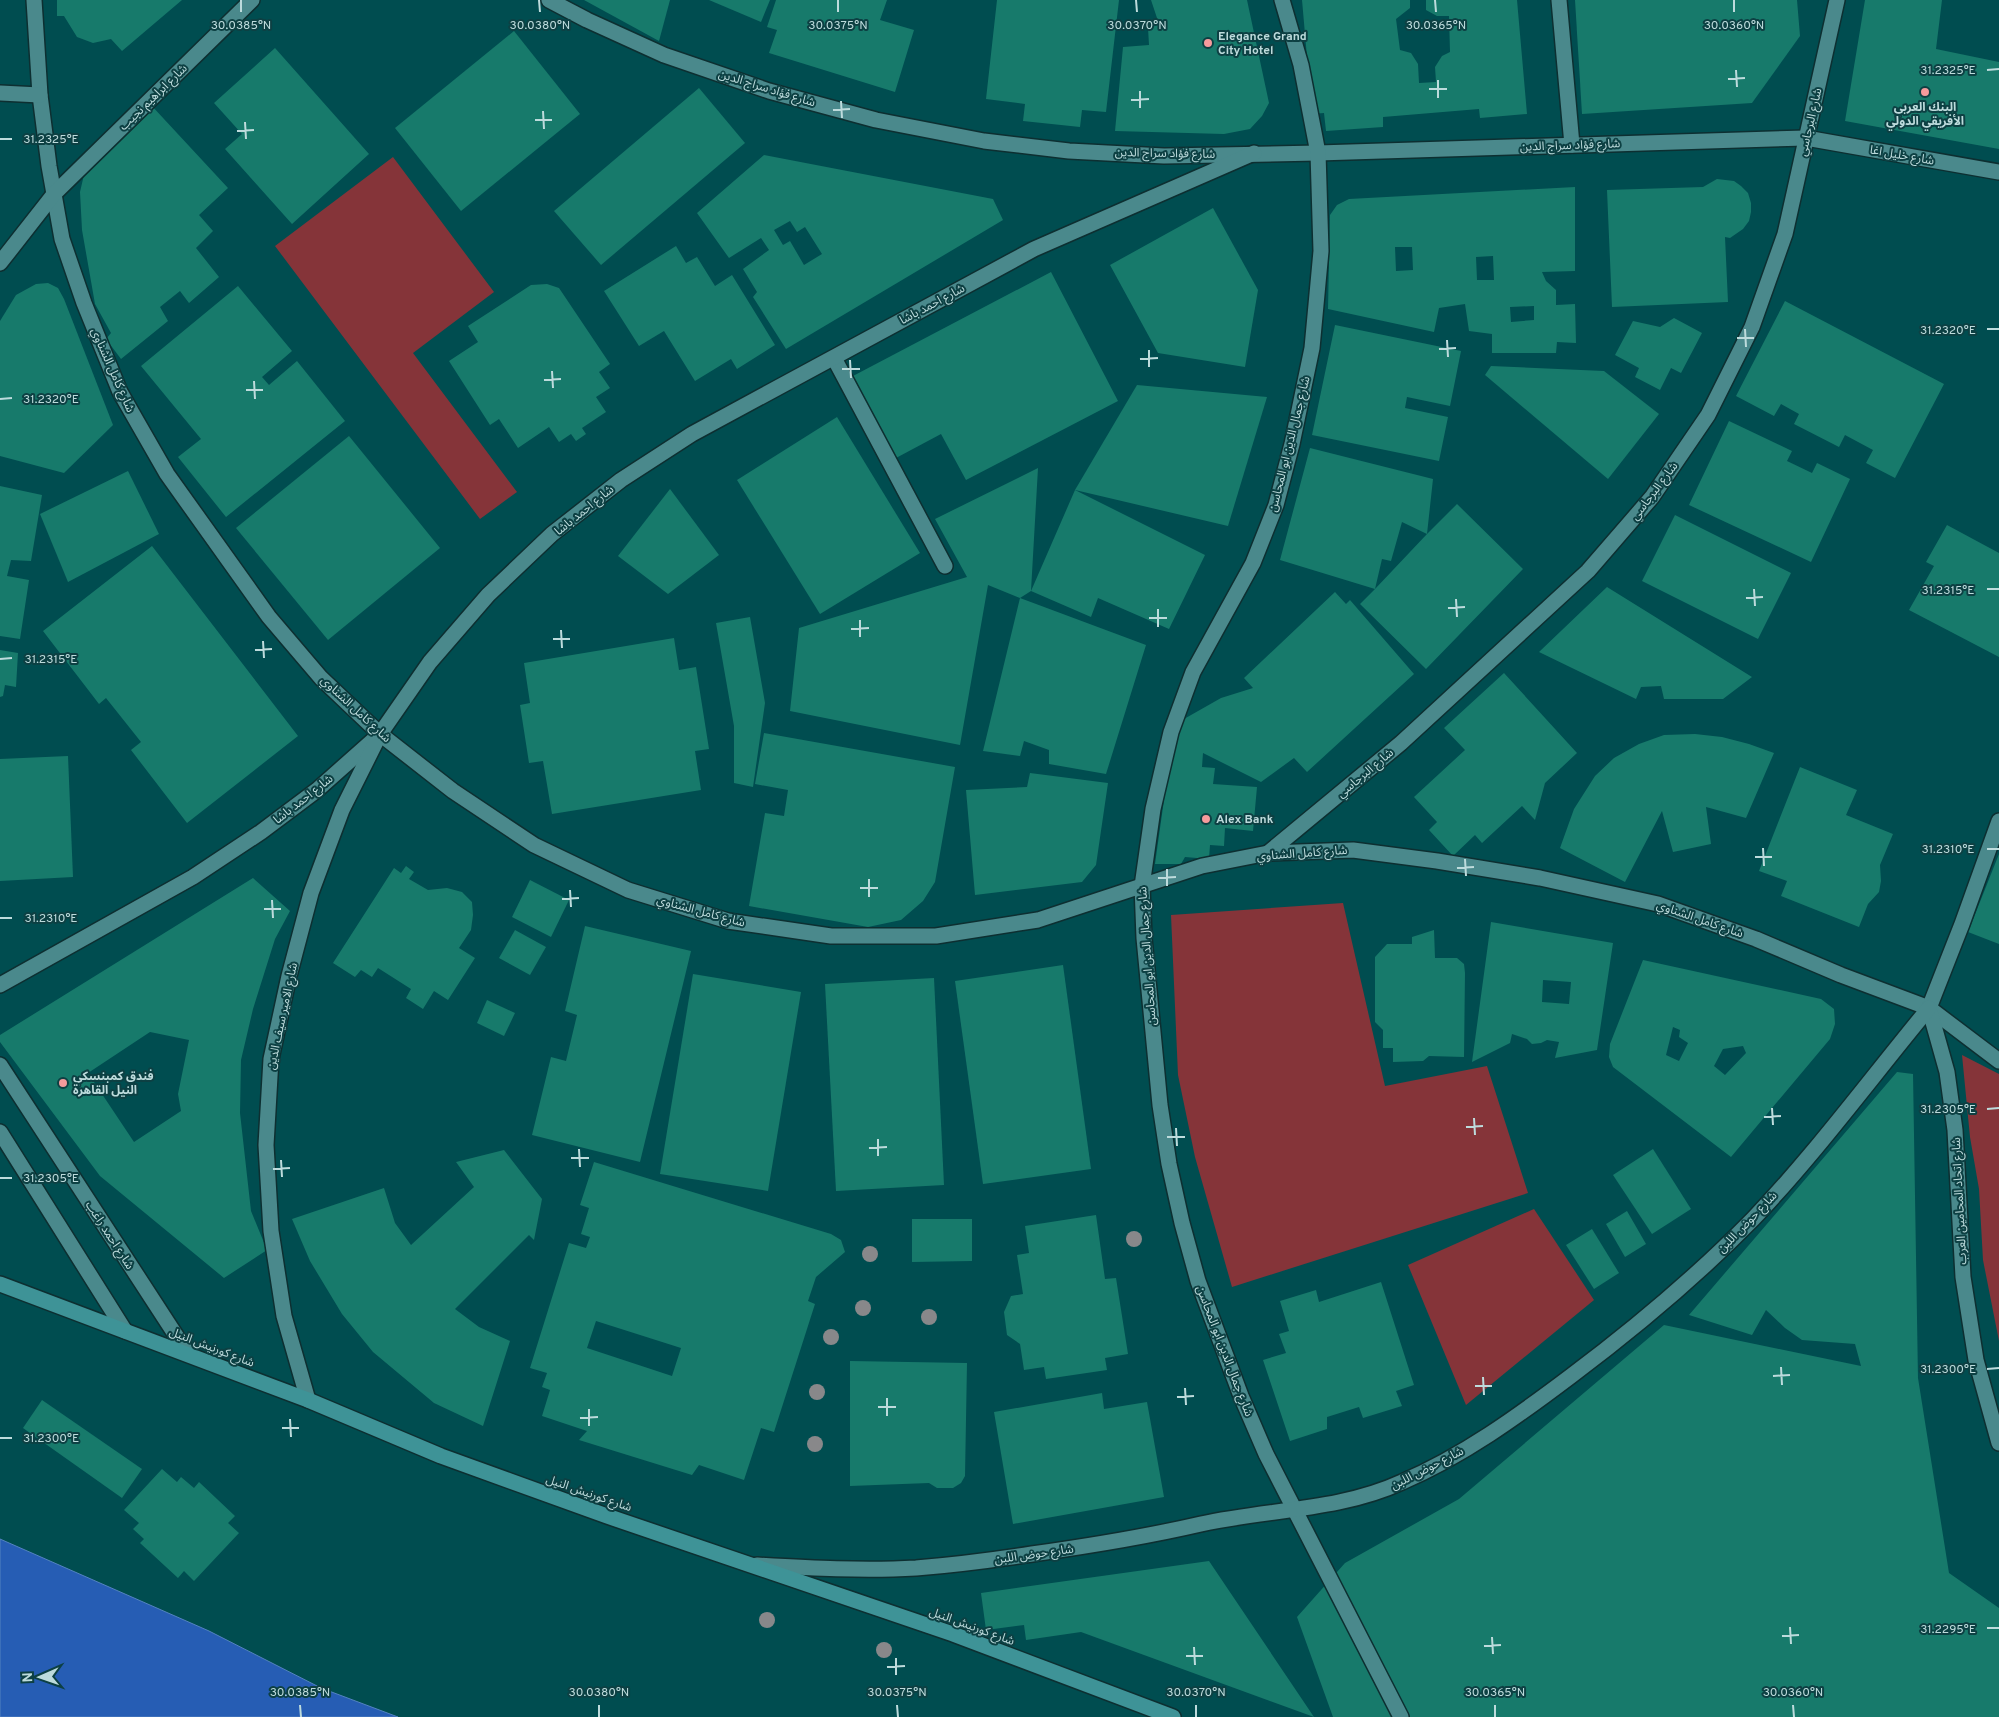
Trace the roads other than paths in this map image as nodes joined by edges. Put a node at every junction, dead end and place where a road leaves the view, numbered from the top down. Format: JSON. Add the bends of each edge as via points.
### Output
{"nodes":[{"id":1,"x":34,"y":0,"type":"edge"},
{"id":2,"x":252,"y":0,"type":"edge"},
{"id":3,"x":549,"y":0,"type":"edge"},
{"id":4,"x":1282,"y":0,"type":"edge"},
{"id":5,"x":1559,"y":0,"type":"edge"},
{"id":6,"x":1837,"y":0,"type":"edge"},
{"id":7,"x":0,"y":93,"type":"edge"},
{"id":8,"x":40,"y":95,"type":"junction"},
{"id":9,"x":1806,"y":138,"type":"junction"},
{"id":10,"x":1572,"y":146,"type":"junction"},
{"id":11,"x":1254,"y":153,"type":"junction"},
{"id":12,"x":1318,"y":153,"type":"junction"},
{"id":13,"x":1999,"y":172,"type":"edge"},
{"id":14,"x":54,"y":194,"type":"junction"},
{"id":15,"x":0,"y":263,"type":"edge"},
{"id":16,"x":834,"y":358,"type":"junction"},
{"id":17,"x":945,"y":566,"type":"dead end"},
{"id":18,"x":380,"y":734,"type":"junction"},
{"id":19,"x":1999,"y":821,"type":"edge"},
{"id":20,"x":1268,"y":853,"type":"junction"},
{"id":21,"x":1142,"y":886,"type":"junction"},
{"id":22,"x":0,"y":985,"type":"edge"},
{"id":23,"x":1930,"y":1008,"type":"junction"},
{"id":24,"x":1999,"y":1061,"type":"edge"},
{"id":25,"x":0,"y":1065,"type":"edge"},
{"id":26,"x":0,"y":1132,"type":"edge"},
{"id":27,"x":0,"y":1284,"type":"edge"},
{"id":28,"x":125,"y":1331,"type":"junction"},
{"id":29,"x":188,"y":1354,"type":"junction"},
{"id":30,"x":308,"y":1400,"type":"junction"},
{"id":31,"x":1999,"y":1443,"type":"edge"},
{"id":32,"x":1295,"y":1509,"type":"junction"},
{"id":33,"x":753,"y":1565,"type":"junction"},
{"id":34,"x":1173,"y":1717,"type":"edge"},
{"id":35,"x":1401,"y":1717,"type":"edge"}],
"edges":[{"from":1,"to":8,"type":"street","name":"شارع كامل الشناوي"},
{"from":2,"to":14,"type":"street","name":"شارع ابراهيم نجيب"},
{"from":3,"to":11,"type":"street","name":"شارع فؤاد سراج الدين","via":[[664,54],[769,91],[876,120],[984,141],[1070,150],[1164,156]]},
{"from":4,"to":12,"type":"street","name":"شارع جمال الدين ابو المحاسن","via":[[1301,65]]},
{"from":5,"to":10,"type":"street"},
{"from":6,"to":9,"type":"street","name":"شارع البرجاسي"},
{"from":7,"to":8,"type":"street"},
{"from":8,"to":14,"type":"street","name":"شارع كامل الشناوي"},
{"from":9,"to":10,"type":"street","name":"شارع فؤاد سراج الدين"},
{"from":9,"to":13,"type":"street","name":"شارع خليل اغا"},
{"from":9,"to":20,"type":"street","name":"شارع البرجاسي","via":[[1785,234],[1752,327],[1708,415],[1652,497],[1588,571],[1515,639],[1401,743]]},
{"from":10,"to":12,"type":"street","name":"شارع فؤاد سراج الدين"},
{"from":11,"to":12,"type":"street","name":"شارع فؤاد سراج الدين"},
{"from":11,"to":16,"type":"street","name":"شارع احمد باشا","via":[[1034,250]]},
{"from":12,"to":21,"type":"street","name":"شارع جمال الدين ابو المحاسن","via":[[1321,251],[1312,348],[1292,444],[1276,505],[1253,564],[1193,672],[1171,732],[1153,808]]},
{"from":14,"to":15,"type":"street"},
{"from":14,"to":18,"type":"street","name":"شارع كامل الشناوي","via":[[62,239],[84,303],[120,392],[166,474],[269,617],[321,678]]},
{"from":16,"to":17,"type":"street"},
{"from":16,"to":18,"type":"street","name":"شارع احمد باشا","via":[[692,434],[621,480],[552,534],[488,595],[430,662]]},
{"from":18,"to":21,"type":"street","name":"شارع كامل الشناوي","via":[[454,791],[534,845],[628,890],[728,920],[831,936],[936,936],[1038,920]]},
{"from":18,"to":22,"type":"street","name":"شارع احمد باشا","via":[[317,790],[201,872]]},
{"from":18,"to":30,"type":"street","name":"شارع الامير سيف الدين","via":[[342,810],[311,893],[270,1059],[266,1145],[271,1231],[284,1316]]},
{"from":19,"to":23,"type":"street"},
{"from":20,"to":21,"type":"street","name":"شارع كامل الشناوي","via":[[1202,866]]},
{"from":20,"to":23,"type":"street","name":"شارع كامل الشناوي","via":[[1353,850],[1540,878],[1658,904]]},
{"from":21,"to":32,"type":"street","name":"شارع جمال الدين ابو المحاسن","via":[[1160,1106],[1182,1223],[1198,1281],[1241,1396]]},
{"from":23,"to":24,"type":"street","name":"شارع كامل الشناوي"},
{"from":23,"to":31,"type":"street","name":"شارع اتحاد المحامين العرب","via":[[1947,1072],[1955,1130],[1963,1277],[1973,1342]]},
{"from":23,"to":32,"type":"street","name":"شارع حوض اللبن","via":[[1816,1149],[1753,1218],[1685,1284],[1613,1344],[1539,1400],[1461,1452],[1402,1482],[1364,1496]]},
{"from":25,"to":29,"type":"street","name":"شارع احمد راغب"},
{"from":26,"to":28,"type":"street"},
{"from":27,"to":28,"type":"highway","name":"شارع كورنيش النيل"},
{"from":28,"to":29,"type":"highway","name":"شارع كورنيش النيل"},
{"from":29,"to":30,"type":"highway","name":"شارع كورنيش النيل"},
{"from":30,"to":33,"type":"highway","name":"شارع كورنيش النيل","via":[[441,1456]]},
{"from":32,"to":33,"type":"street","name":"شارع حوض اللبن","via":[[1113,1542],[977,1562],[916,1568],[851,1569]]},
{"from":32,"to":35,"type":"street","name":"شارع جمال الدين ابو المحاسن"},
{"from":33,"to":34,"type":"highway","name":"شارع كورنيش النيل","via":[[953,1634]]}]}
